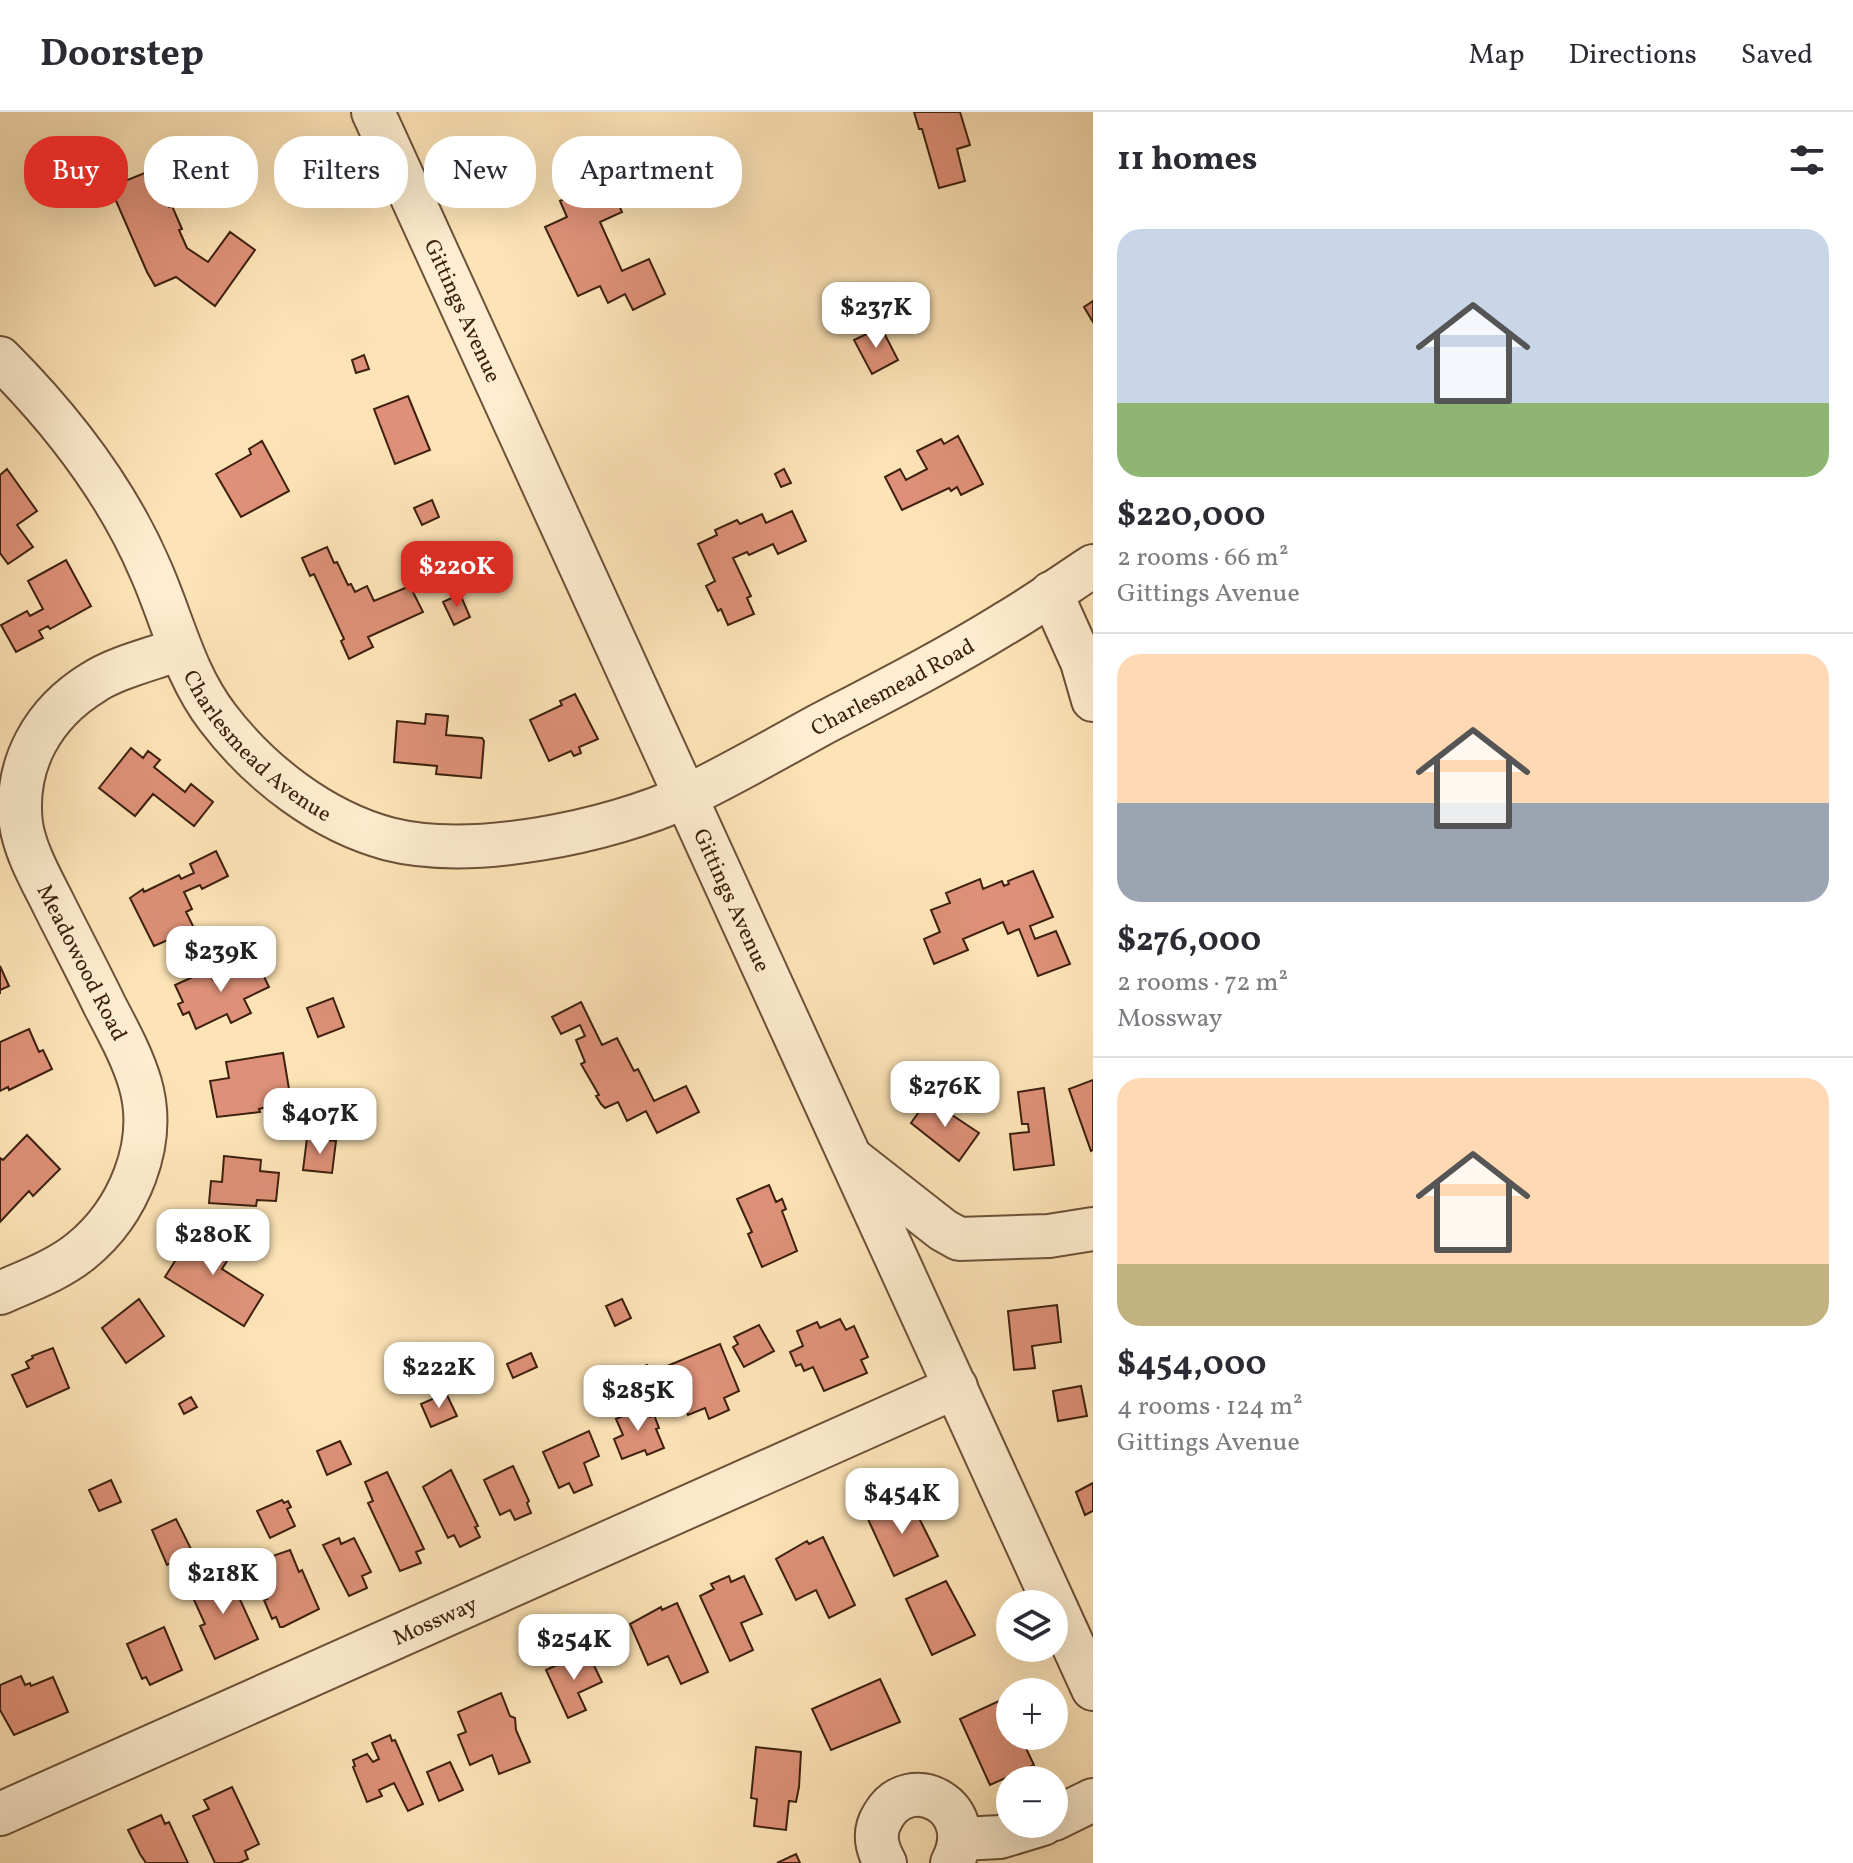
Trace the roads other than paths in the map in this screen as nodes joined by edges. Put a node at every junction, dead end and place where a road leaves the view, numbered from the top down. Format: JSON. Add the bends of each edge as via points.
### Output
{"nodes":[{"id":1,"x":373,"y":112,"type":"edge"},
{"id":2,"x":0,"y":358,"type":"edge"},
{"id":3,"x":1093,"y":566,"type":"edge"},
{"id":4,"x":1051,"y":593,"type":"junction"},
{"id":5,"x":179,"y":649,"type":"junction"},
{"id":6,"x":1093,"y":700,"type":"edge"},
{"id":7,"x":686,"y":796,"type":"junction"},
{"id":8,"x":851,"y":1158,"type":"junction"},
{"id":9,"x":1093,"y":1229,"type":"edge"},
{"id":10,"x":951,"y":1235,"type":"junction"},
{"id":11,"x":894,"y":1252,"type":"junction"},
{"id":12,"x":0,"y":1293,"type":"edge"},
{"id":13,"x":956,"y":1387,"type":"junction"},
{"id":14,"x":1093,"y":1689,"type":"edge"},
{"id":15,"x":1093,"y":1800,"type":"edge"},
{"id":16,"x":1068,"y":1812,"type":"edge"},
{"id":17,"x":0,"y":1814,"type":"edge"},
{"id":18,"x":997,"y":1838,"type":"edge"},
{"id":19,"x":956,"y":1851,"type":"edge"},
{"id":20,"x":885,"y":1863,"type":"edge"}],
"edges":[{"from":1,"to":7,"type":"street","name":"Gittings Avenue"},
{"from":2,"to":5,"type":"street","name":"Charlesmead Avenue","via":[[93,469],[127,522]]},
{"from":3,"to":4,"type":"street","name":"Charlesmead Road"},
{"from":4,"to":6,"type":"street"},
{"from":4,"to":7,"type":"street","name":"Charlesmead Road","via":[[1005,624]]},
{"from":5,"to":7,"type":"street","name":"Charlesmead Avenue","via":[[218,718],[279,781],[344,823],[390,839],[435,845],[527,841],[643,813]]},
{"from":5,"to":12,"type":"street","name":"Meadowood Road","via":[[96,680],[46,722],[29,752],[21,786],[21,826],[36,869],[128,1051],[141,1086],[145,1121],[129,1193],[108,1225],[79,1253]]},
{"from":7,"to":8,"type":"street","name":"Gittings Avenue"},
{"from":8,"to":10,"type":"street"},
{"from":8,"to":11,"type":"street","name":"Gittings Avenue"},
{"from":9,"to":10,"type":"street","via":[[1049,1236]]},
{"from":10,"to":11,"type":"street"},
{"from":11,"to":13,"type":"street","name":"Gittings Avenue"},
{"from":13,"to":14,"type":"street","name":"Gittings Avenue"},
{"from":13,"to":17,"type":"street","name":"Mossway"},
{"from":15,"to":16,"type":"street"},
{"from":18,"to":19,"type":"street"},
{"from":19,"to":20,"type":"street","via":[[957,1821],[949,1809],[925,1795],[900,1799],[878,1823],[876,1840]]}]}
